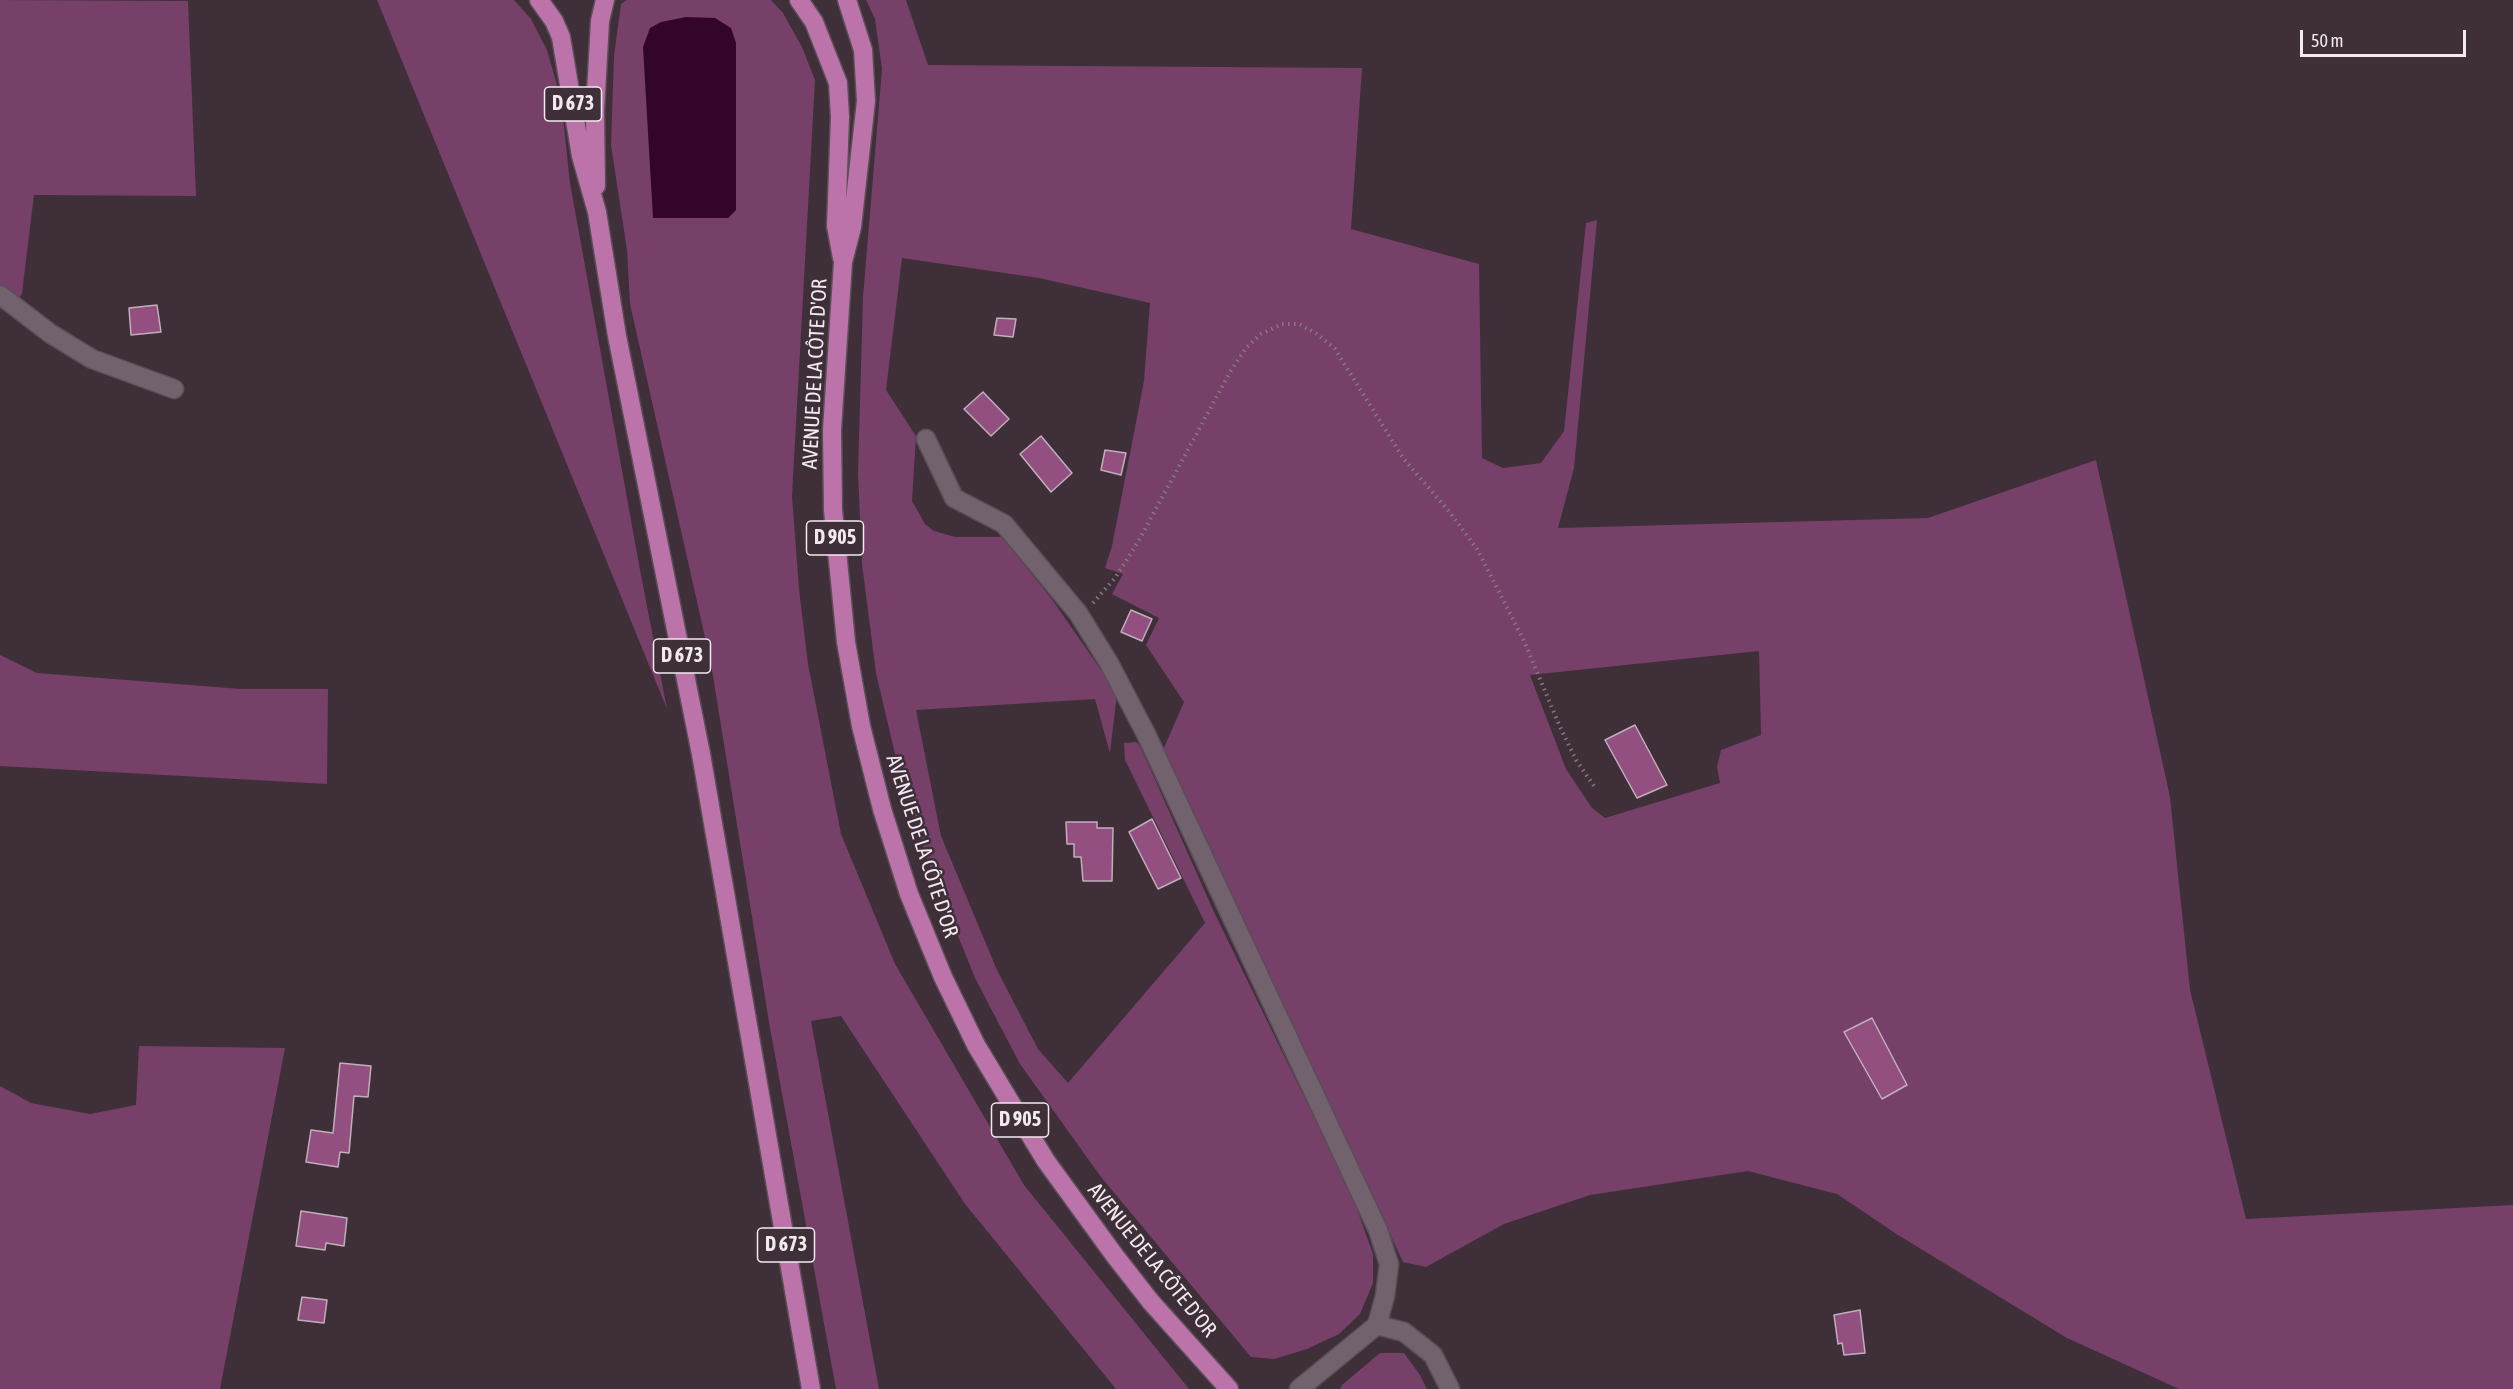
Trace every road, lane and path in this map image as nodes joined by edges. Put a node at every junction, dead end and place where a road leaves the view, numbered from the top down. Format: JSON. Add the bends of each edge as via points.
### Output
{"nodes":[{"id":1,"x":539,"y":0,"type":"edge"},
{"id":2,"x":605,"y":0,"type":"edge"},
{"id":3,"x":799,"y":0,"type":"edge"},
{"id":4,"x":847,"y":0,"type":"edge"},
{"id":5,"x":597,"y":212,"type":"junction"},
{"id":6,"x":843,"y":262,"type":"junction"},
{"id":7,"x":0,"y":295,"type":"edge"},
{"id":8,"x":174,"y":389,"type":"dead end"},
{"id":9,"x":926,"y":439,"type":"dead end"},
{"id":10,"x":1078,"y":613,"type":"junction"},
{"id":11,"x":1596,"y":789,"type":"dead end"},
{"id":12,"x":1377,"y":1324,"type":"junction"},
{"id":13,"x":811,"y":1389,"type":"edge"},
{"id":14,"x":1229,"y":1389,"type":"edge"},
{"id":15,"x":1299,"y":1389,"type":"edge"},
{"id":16,"x":1450,"y":1389,"type":"edge"}],
"edges":[{"from":1,"to":5,"type":"main road","number":"D 673","via":[[561,37],[581,156]]},
{"from":2,"to":5,"type":"main road","number":"D 673","via":[[600,21],[595,111]]},
{"from":3,"to":6,"type":"main road","name":"AVENUE DE LA CÔTE D'OR","number":"D 905","via":[[814,22],[838,83],[836,226]]},
{"from":4,"to":6,"type":"main road","name":"AVENUE DE LA CÔTE D'OR","number":"D 905","via":[[863,50],[866,101],[852,227]]},
{"from":5,"to":13,"type":"main road","number":"D 673","via":[[617,336],[701,754]]},
{"from":6,"to":14,"type":"main road","name":"AVENUE DE LA CÔTE D'OR","number":"D 905","via":[[832,430],[838,575],[861,726],[909,894],[976,1045],[1046,1161],[1151,1302]]},
{"from":7,"to":8,"type":"street","via":[[92,359]]},
{"from":9,"to":10,"type":"street","via":[[954,498],[1004,524]]},
{"from":10,"to":11,"type":"path","via":[[1098,599],[1138,542],[1246,348],[1261,334],[1282,324],[1299,324],[1335,349],[1403,458],[1477,549],[1515,622],[1576,760]]},
{"from":10,"to":12,"type":"street","via":[[1146,734],[1378,1230],[1389,1264]]},
{"from":12,"to":15,"type":"street"},
{"from":12,"to":16,"type":"street","via":[[1404,1332],[1433,1355]]}]}
